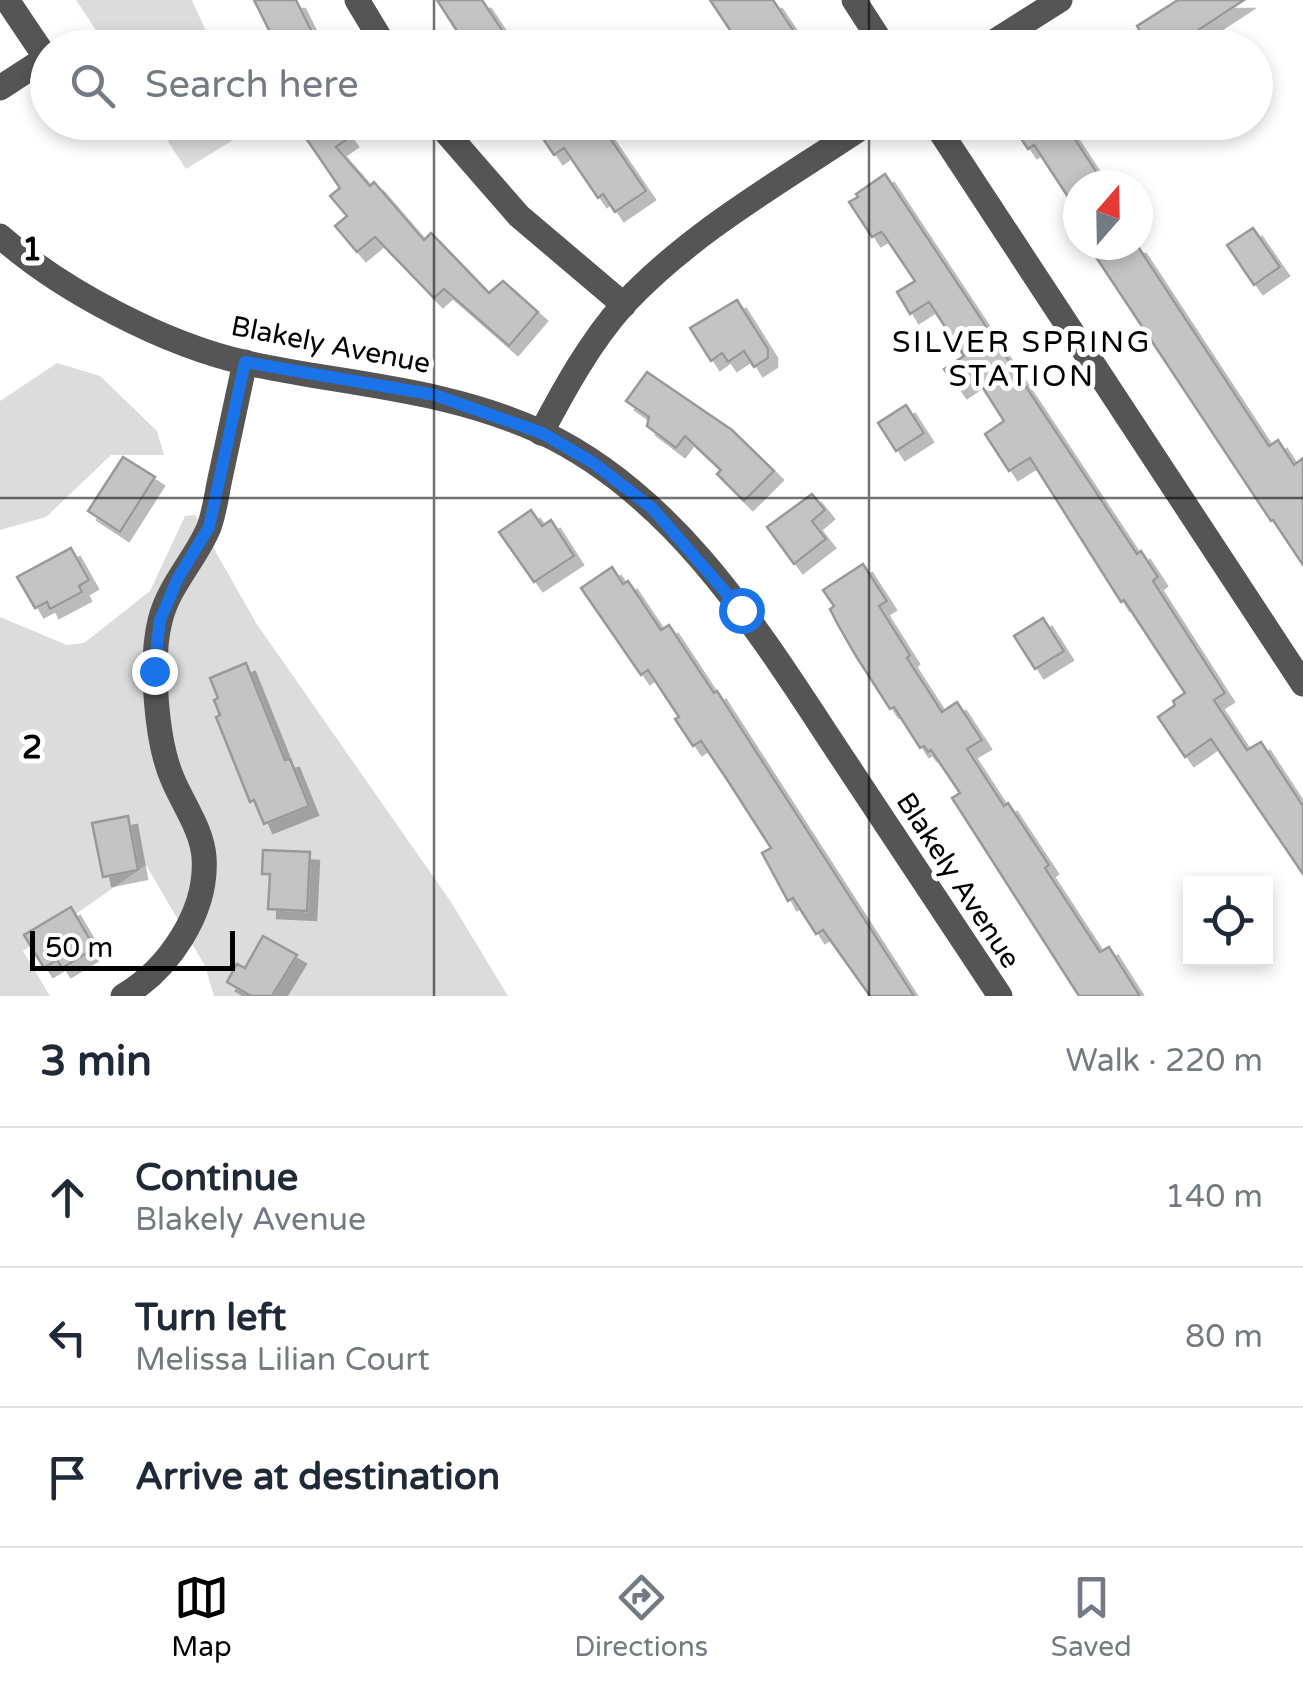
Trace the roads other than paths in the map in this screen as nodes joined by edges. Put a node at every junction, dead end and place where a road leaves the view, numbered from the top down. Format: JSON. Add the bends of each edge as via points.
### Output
{"nodes":[{"id":1,"x":8,"y":0,"type":"edge"},
{"id":2,"x":357,"y":0,"type":"edge"},
{"id":3,"x":854,"y":0,"type":"edge"},
{"id":4,"x":1060,"y":0,"type":"edge"},
{"id":5,"x":375,"y":30,"type":"edge"},
{"id":6,"x":873,"y":30,"type":"edge"},
{"id":7,"x":1012,"y":30,"type":"edge"},
{"id":8,"x":30,"y":34,"type":"edge"},
{"id":9,"x":30,"y":68,"type":"edge"},
{"id":10,"x":0,"y":88,"type":"edge"},
{"id":11,"x":453,"y":140,"type":"edge"},
{"id":12,"x":843,"y":140,"type":"edge"},
{"id":13,"x":946,"y":140,"type":"edge"},
{"id":14,"x":0,"y":236,"type":"edge"},
{"id":15,"x":624,"y":305,"type":"junction"},
{"id":16,"x":245,"y":362,"type":"junction"},
{"id":17,"x":542,"y":433,"type":"junction"},
{"id":18,"x":1303,"y":684,"type":"edge"},
{"id":19,"x":123,"y":996,"type":"edge"},
{"id":20,"x":1000,"y":996,"type":"edge"}],
"edges":[{"from":1,"to":8,"type":"street"},
{"from":2,"to":5,"type":"street"},
{"from":3,"to":6,"type":"street"},
{"from":4,"to":7,"type":"street"},
{"from":9,"to":10,"type":"street"},
{"from":11,"to":15,"type":"street","via":[[519,216]]},
{"from":12,"to":15,"type":"street","via":[[725,219]]},
{"from":13,"to":18,"type":"street"},
{"from":14,"to":16,"type":"street","name":"Blakely Avenue","via":[[57,282],[147,326]]},
{"from":15,"to":17,"type":"street"},
{"from":16,"to":17,"type":"street","name":"Blakely Avenue","via":[[435,395]]},
{"from":16,"to":19,"type":"street","via":[[209,527],[160,620],[154,671],[170,776],[204,857],[199,899],[183,938]]},
{"from":17,"to":20,"type":"street","name":"Blakely Avenue","via":[[652,508],[741,610]]}]}
